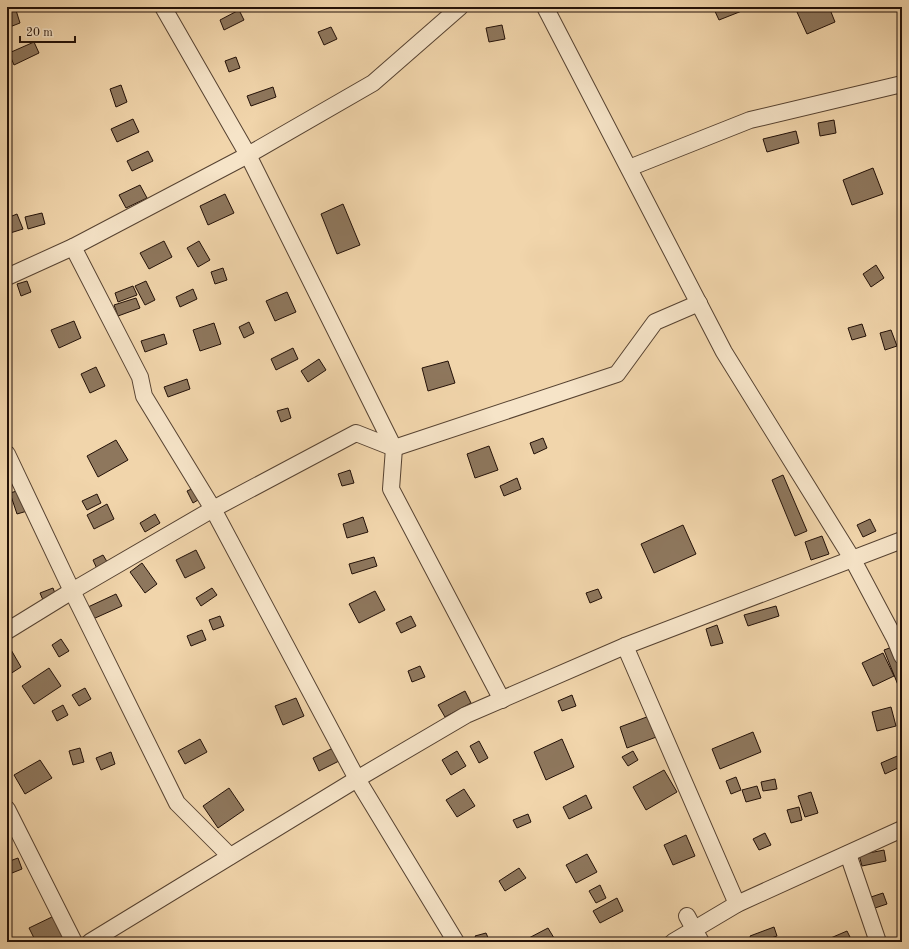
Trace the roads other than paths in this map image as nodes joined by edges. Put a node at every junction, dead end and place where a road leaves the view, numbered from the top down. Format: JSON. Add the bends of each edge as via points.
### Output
{"nodes":[{"id":1,"x":163,"y":7,"type":"edge"},
{"id":2,"x":460,"y":7,"type":"edge"},
{"id":3,"x":546,"y":7,"type":"edge"},
{"id":4,"x":902,"y":84,"type":"edge"},
{"id":5,"x":248,"y":155,"type":"junction"},
{"id":6,"x":629,"y":168,"type":"junction"},
{"id":7,"x":73,"y":247,"type":"junction"},
{"id":8,"x":7,"y":277,"type":"edge"},
{"id":9,"x":698,"y":303,"type":"junction"},
{"id":10,"x":394,"y":448,"type":"junction"},
{"id":11,"x":7,"y":454,"type":"edge"},
{"id":12,"x":213,"y":509,"type":"junction"},
{"id":13,"x":902,"y":540,"type":"edge"},
{"id":14,"x":852,"y":560,"type":"junction"},
{"id":15,"x":72,"y":591,"type":"junction"},
{"id":16,"x":7,"y":631,"type":"edge"},
{"id":17,"x":625,"y":646,"type":"junction"},
{"id":18,"x":902,"y":656,"type":"edge"},
{"id":19,"x":502,"y":700,"type":"junction"},
{"id":20,"x":357,"y":779,"type":"junction"},
{"id":21,"x":7,"y":810,"type":"edge"},
{"id":22,"x":902,"y":829,"type":"edge"},
{"id":23,"x":848,"y":854,"type":"junction"},
{"id":24,"x":230,"y":856,"type":"junction"},
{"id":25,"x":737,"y":904,"type":"junction"},
{"id":26,"x":694,"y":929,"type":"edge"},
{"id":27,"x":97,"y":941,"type":"edge"},
{"id":28,"x":74,"y":942,"type":"edge"},
{"id":29,"x":456,"y":942,"type":"edge"},
{"id":30,"x":673,"y":942,"type":"edge"},
{"id":31,"x":878,"y":942,"type":"edge"}],
"edges":[{"from":1,"to":5,"type":"street"},
{"from":2,"to":5,"type":"street","via":[[373,83]]},
{"from":3,"to":6,"type":"street"},
{"from":4,"to":6,"type":"street","via":[[750,120]]},
{"from":5,"to":7,"type":"street"},
{"from":5,"to":10,"type":"street"},
{"from":6,"to":9,"type":"street"},
{"from":7,"to":8,"type":"street"},
{"from":7,"to":12,"type":"street","via":[[140,377],[144,396]]},
{"from":9,"to":10,"type":"street","via":[[655,322],[617,374]]},
{"from":9,"to":14,"type":"street","via":[[724,352]]},
{"from":10,"to":12,"type":"street","via":[[356,433]]},
{"from":10,"to":19,"type":"street","via":[[391,489]]},
{"from":11,"to":15,"type":"street"},
{"from":12,"to":15,"type":"street"},
{"from":12,"to":20,"type":"street"},
{"from":13,"to":14,"type":"street"},
{"from":14,"to":17,"type":"street"},
{"from":14,"to":18,"type":"street"},
{"from":15,"to":16,"type":"street"},
{"from":15,"to":24,"type":"street","via":[[177,803]]},
{"from":17,"to":19,"type":"street"},
{"from":17,"to":25,"type":"street"},
{"from":19,"to":20,"type":"street","via":[[466,715]]},
{"from":20,"to":24,"type":"street"},
{"from":20,"to":29,"type":"street"},
{"from":21,"to":28,"type":"street"},
{"from":22,"to":23,"type":"street"},
{"from":23,"to":25,"type":"street"},
{"from":23,"to":31,"type":"street"},
{"from":24,"to":27,"type":"street"},
{"from":25,"to":26,"type":"street"},
{"from":26,"to":30,"type":"street"}]}
